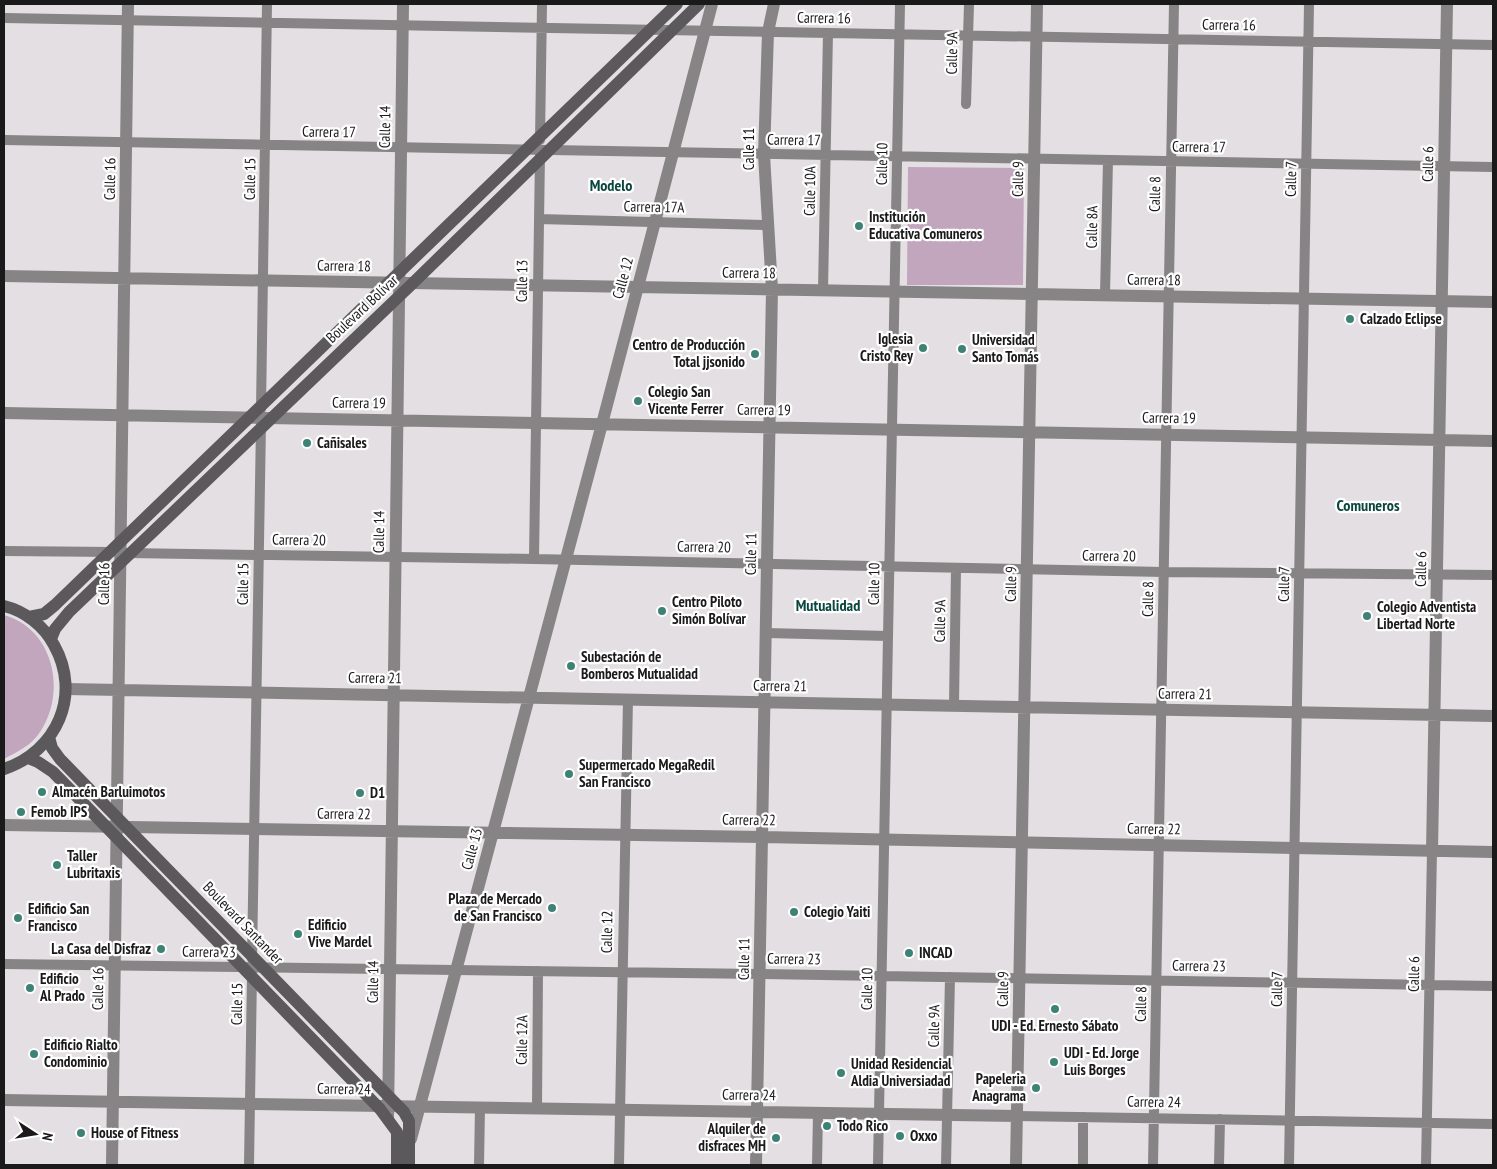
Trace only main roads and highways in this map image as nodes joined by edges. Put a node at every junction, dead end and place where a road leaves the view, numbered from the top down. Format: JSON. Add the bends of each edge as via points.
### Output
{"nodes":[{"id":1,"x":676,"y":4,"type":"edge"},
{"id":2,"x":699,"y":4,"type":"edge"},
{"id":3,"x":397,"y":283,"type":"junction"},
{"id":4,"x":121,"y":552,"type":"junction"},
{"id":5,"x":4,"y":606,"type":"edge"},
{"id":6,"x":29,"y":617,"type":"junction"},
{"id":7,"x":51,"y":639,"type":"junction"},
{"id":8,"x":49,"y":738,"type":"junction"},
{"id":9,"x":28,"y":758,"type":"junction"},
{"id":10,"x":4,"y":769,"type":"edge"},
{"id":11,"x":117,"y":827,"type":"junction"},
{"id":12,"x":253,"y":967,"type":"junction"},
{"id":13,"x":388,"y":1106,"type":"junction"},
{"id":14,"x":403,"y":1132,"type":"junction"},
{"id":15,"x":397,"y":1165,"type":"edge"},
{"id":16,"x":409,"y":1165,"type":"edge"}],
"edges":[{"from":1,"to":3,"type":"main road","name":"Boulevard Bolívar","via":[[540,135]]},
{"from":2,"to":3,"type":"main road","name":"Boulevard Bolívar","via":[[542,153],[413,283]]},
{"from":3,"to":4,"type":"main road","name":"Boulevard Bolívar"},
{"from":4,"to":6,"type":"main road","name":"Boulevard Bolívar","via":[[48,611]]},
{"from":4,"to":7,"type":"main road","name":"Boulevard Bolívar","via":[[63,619]]},
{"from":5,"to":6,"type":"main road"},
{"from":6,"to":7,"type":"main road"},
{"from":7,"to":8,"type":"main road","via":[[62,663],[66,689],[61,714]]},
{"from":8,"to":9,"type":"main road"},
{"from":8,"to":11,"type":"main road","name":"Boulevard Santander","via":[[56,754]]},
{"from":9,"to":10,"type":"main road"},
{"from":9,"to":11,"type":"main road","name":"Boulevard Santander","via":[[53,772]]},
{"from":11,"to":12,"type":"main road","name":"Boulevard Santander"},
{"from":12,"to":13,"type":"main road","name":"Boulevard Santander"},
{"from":12,"to":13,"type":"main road","name":"Boulevard Santander","via":[[364,1070]]},
{"from":13,"to":14,"type":"main road","name":"Boulevard Santander"},
{"from":14,"to":15,"type":"main road"},
{"from":14,"to":16,"type":"main road","via":[[409,1146]]}]}
